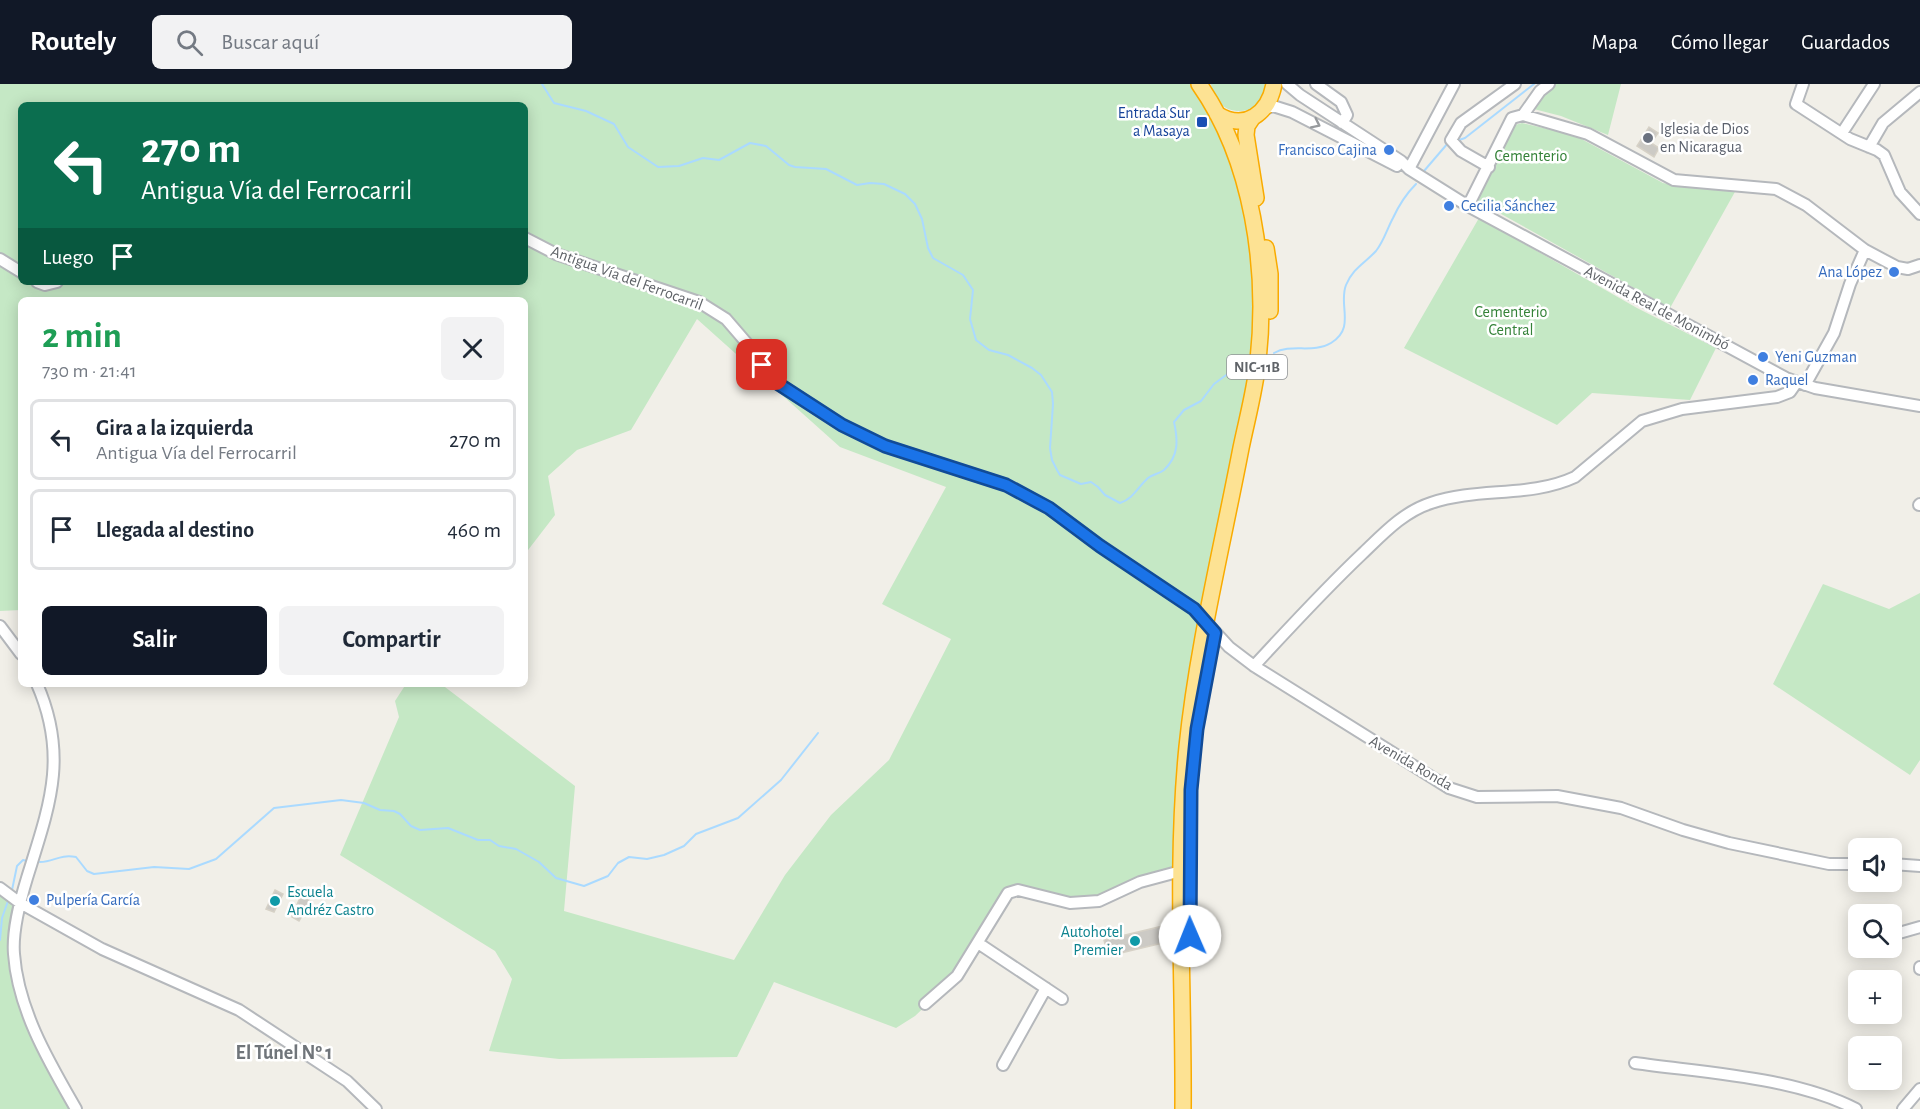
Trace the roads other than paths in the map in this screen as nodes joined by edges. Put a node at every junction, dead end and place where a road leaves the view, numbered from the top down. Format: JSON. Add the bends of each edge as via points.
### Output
{"nodes":[{"id":1,"x":1274,"y":84,"type":"edge"},
{"id":2,"x":1287,"y":84,"type":"edge"},
{"id":3,"x":1316,"y":84,"type":"edge"},
{"id":4,"x":1454,"y":84,"type":"edge"},
{"id":5,"x":1515,"y":84,"type":"edge"},
{"id":6,"x":1549,"y":84,"type":"edge"},
{"id":7,"x":1803,"y":84,"type":"edge"},
{"id":8,"x":1874,"y":84,"type":"edge"},
{"id":9,"x":1201,"y":85,"type":"edge"},
{"id":10,"x":1920,"y":92,"type":"edge"},
{"id":11,"x":1217,"y":114,"type":"junction"},
{"id":12,"x":1257,"y":114,"type":"junction"},
{"id":13,"x":1522,"y":115,"type":"junction"},
{"id":14,"x":1342,"y":123,"type":"junction"},
{"id":15,"x":1842,"y":134,"type":"junction"},
{"id":16,"x":1869,"y":147,"type":"junction"},
{"id":17,"x":1489,"y":167,"type":"junction"},
{"id":18,"x":1409,"y":169,"type":"junction"},
{"id":19,"x":1468,"y":206,"type":"junction"},
{"id":20,"x":1920,"y":214,"type":"edge"},
{"id":21,"x":528,"y":240,"type":"edge"},
{"id":22,"x":1865,"y":250,"type":"junction"},
{"id":23,"x":0,"y":259,"type":"edge"},
{"id":24,"x":1920,"y":265,"type":"edge"},
{"id":25,"x":18,"y":270,"type":"edge"},
{"id":26,"x":1801,"y":384,"type":"junction"},
{"id":27,"x":1920,"y":406,"type":"edge"},
{"id":28,"x":0,"y":626,"type":"edge"},
{"id":29,"x":1211,"y":628,"type":"junction"},
{"id":30,"x":18,"y":650,"type":"edge"},
{"id":31,"x":1254,"y":666,"type":"junction"},
{"id":32,"x":38,"y":687,"type":"edge"},
{"id":33,"x":1848,"y":864,"type":"edge"},
{"id":34,"x":1902,"y":864,"type":"edge"},
{"id":35,"x":1919,"y":864,"type":"edge"},
{"id":36,"x":1181,"y":871,"type":"junction"},
{"id":37,"x":0,"y":888,"type":"edge"},
{"id":38,"x":20,"y":903,"type":"junction"},
{"id":39,"x":1920,"y":927,"type":"edge"},
{"id":40,"x":1902,"y":932,"type":"edge"},
{"id":41,"x":978,"y":943,"type":"junction"},
{"id":42,"x":1046,"y":988,"type":"junction"},
{"id":43,"x":1062,"y":999,"type":"dead end"},
{"id":44,"x":925,"y":1004,"type":"dead end"},
{"id":45,"x":1635,"y":1063,"type":"dead end"},
{"id":46,"x":1003,"y":1065,"type":"dead end"},
{"id":47,"x":1920,"y":1089,"type":"edge"},
{"id":48,"x":76,"y":1109,"type":"edge"},
{"id":49,"x":376,"y":1109,"type":"edge"},
{"id":50,"x":1183,"y":1109,"type":"edge"},
{"id":51,"x":1192,"y":1109,"type":"edge"},
{"id":52,"x":1856,"y":1109,"type":"edge"},
{"id":53,"x":1903,"y":1109,"type":"edge"}],
"edges":[{"from":1,"to":12,"type":"highway","number":"NIC-11B","via":[[1269,100]]},
{"from":2,"to":14,"type":"street","name":"Avenida Real de Monimbó"},
{"from":3,"to":14,"type":"street","via":[[1344,106],[1347,115]]},
{"from":4,"to":18,"type":"street"},
{"from":5,"to":17,"type":"street","via":[[1461,123],[1451,140],[1461,151]]},
{"from":6,"to":13,"type":"street"},
{"from":7,"to":15,"type":"street","via":[[1796,104]]},
{"from":8,"to":15,"type":"street"},
{"from":9,"to":11,"type":"highway","number":"NIC-11B"},
{"from":10,"to":16,"type":"street","via":[[1883,123]]},
{"from":11,"to":12,"type":"highway","via":[[1233,122]]},
{"from":11,"to":29,"type":"highway","number":"NIC-11B","via":[[1235,153],[1246,194],[1258,261],[1260,300],[1258,361]]},
{"from":12,"to":18,"type":"street","name":"Avenida Real de Monimbó","one_way":true,"via":[[1273,106],[1292,112]]},
{"from":12,"to":29,"type":"highway","number":"NIC-11B","via":[[1247,126],[1246,135],[1270,274],[1269,329]]},
{"from":13,"to":17,"type":"street","via":[[1512,118]]},
{"from":13,"to":22,"type":"street","via":[[1588,134],[1674,180],[1776,189],[1806,205]]},
{"from":14,"to":18,"type":"street","name":"Avenida Real de Monimbó"},
{"from":15,"to":16,"type":"street"},
{"from":16,"to":20,"type":"street","via":[[1884,156],[1900,192]]},
{"from":17,"to":19,"type":"street"},
{"from":18,"to":19,"type":"street","name":"Avenida Real de Monimbó"},
{"from":19,"to":26,"type":"street","name":"Avenida Real de Monimbó"},
{"from":21,"to":29,"type":"street","name":"Antigua Vía del Ferrocarril","via":[[556,254],[699,302],[726,319],[774,381],[842,425],[885,446],[1006,485],[1049,508],[1194,609]]},
{"from":22,"to":24,"type":"street","via":[[1897,267],[1915,269]]},
{"from":22,"to":26,"type":"street","via":[[1828,346]]},
{"from":23,"to":25,"type":"street"},
{"from":26,"to":27,"type":"street","name":"Avenida Real de Monimbó"},
{"from":26,"to":31,"type":"street","via":[[1777,397],[1682,409],[1642,420],[1563,483],[1465,496],[1414,510],[1331,583]]},
{"from":28,"to":30,"type":"street"},
{"from":29,"to":31,"type":"street","name":"Avenida Ronda"},
{"from":29,"to":36,"type":"highway","number":"NIC-11B","via":[[1190,718]]},
{"from":29,"to":51,"type":"highway","number":"NIC-11B","via":[[1191,790]]},
{"from":31,"to":33,"type":"street","name":"Avenida Ronda","via":[[1449,788],[1477,797],[1557,796],[1621,808],[1729,843],[1829,864]]},
{"from":32,"to":38,"type":"street","via":[[55,759],[50,804]]},
{"from":34,"to":35,"type":"street"},
{"from":36,"to":41,"type":"street","via":[[1140,882],[1098,901],[1071,903],[1018,890],[1008,893]]},
{"from":36,"to":50,"type":"highway","number":"NIC-11B"},
{"from":37,"to":38,"type":"street"},
{"from":38,"to":48,"type":"street","via":[[14,952],[26,1009],[47,1059]]},
{"from":38,"to":49,"type":"street","via":[[102,949],[239,1010],[347,1081]]},
{"from":39,"to":40,"type":"street"},
{"from":41,"to":42,"type":"street"},
{"from":41,"to":44,"type":"street","via":[[957,976]]},
{"from":42,"to":43,"type":"street"},
{"from":42,"to":46,"type":"street"},
{"from":45,"to":52,"type":"street","via":[[1801,1087]]},
{"from":47,"to":53,"type":"street"}]}
